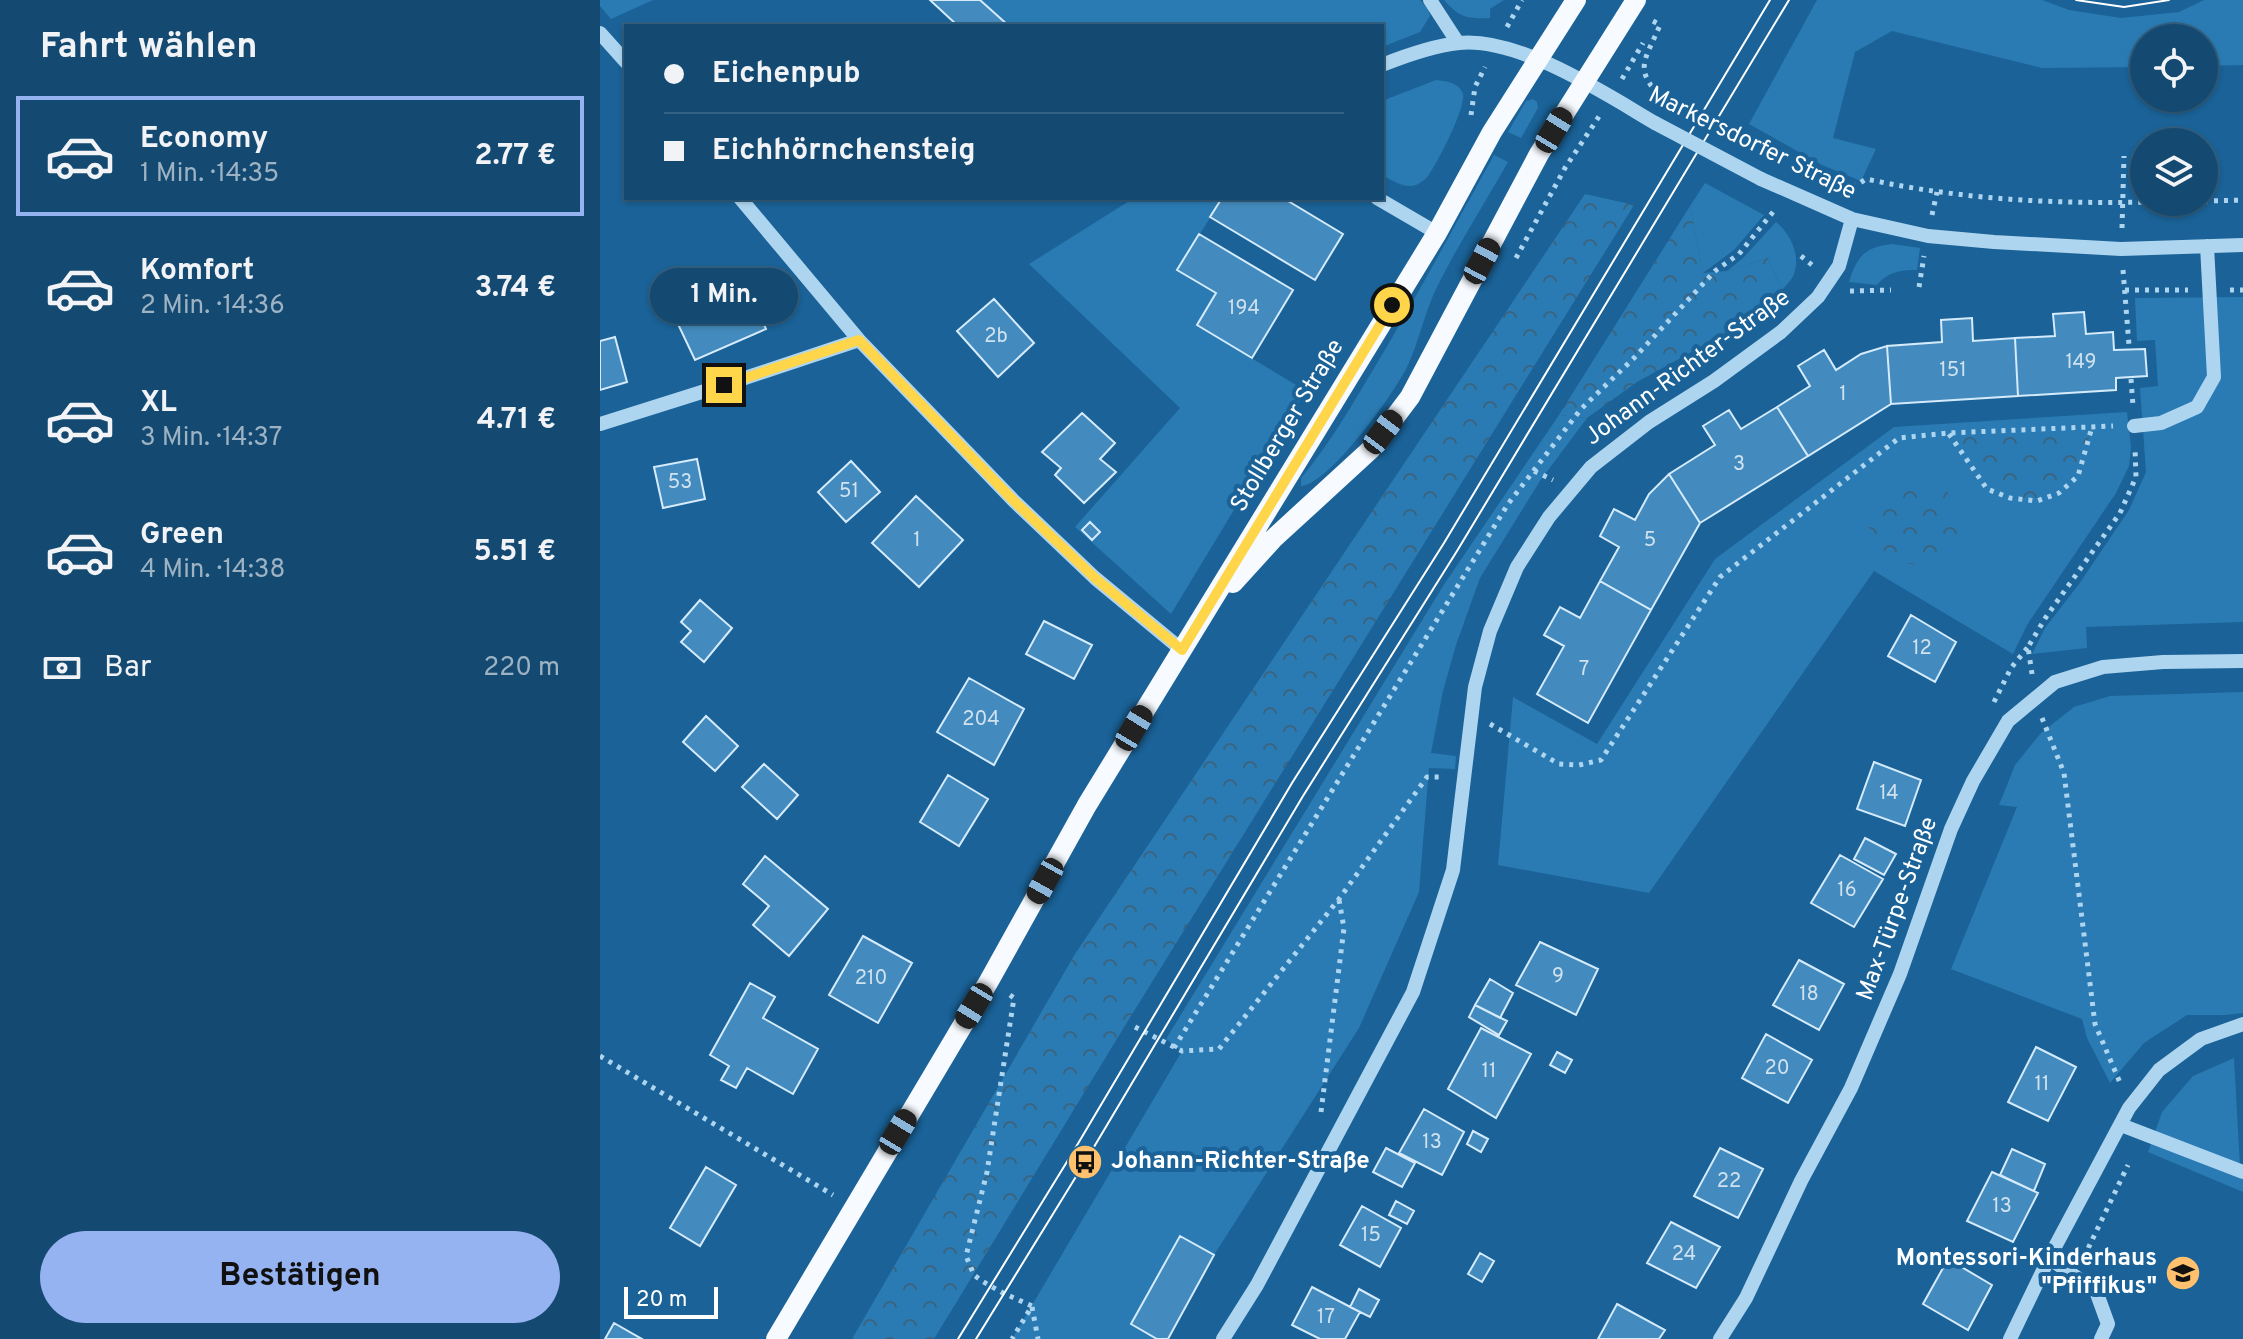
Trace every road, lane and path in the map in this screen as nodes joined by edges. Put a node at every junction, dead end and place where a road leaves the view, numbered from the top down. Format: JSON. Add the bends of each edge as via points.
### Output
{"nodes":[{"id":1,"x":1430,"y":0,"type":"edge"},
{"id":2,"x":1576,"y":0,"type":"edge"},
{"id":3,"x":1636,"y":0,"type":"edge"},
{"id":4,"x":1655,"y":22,"type":"dead end"},
{"id":5,"x":600,"y":33,"type":"edge"},
{"id":6,"x":1458,"y":43,"type":"junction"},
{"id":7,"x":624,"y":60,"type":"edge"},
{"id":8,"x":1538,"y":60,"type":"junction"},
{"id":9,"x":1384,"y":64,"type":"edge"},
{"id":10,"x":1583,"y":82,"type":"junction"},
{"id":11,"x":1673,"y":108,"type":"dead end"},
{"id":12,"x":1835,"y":187,"type":"dead end"},
{"id":13,"x":742,"y":200,"type":"edge"},
{"id":14,"x":1380,"y":200,"type":"edge"},
{"id":15,"x":2243,"y":200,"type":"edge"},
{"id":16,"x":2218,"y":201,"type":"edge"},
{"id":17,"x":2130,"y":203,"type":"edge"},
{"id":18,"x":1773,"y":212,"type":"dead end"},
{"id":19,"x":1852,"y":219,"type":"junction"},
{"id":20,"x":1437,"y":233,"type":"junction"},
{"id":21,"x":2243,"y":245,"type":"edge"},
{"id":22,"x":2207,"y":246,"type":"junction"},
{"id":23,"x":859,"y":340,"type":"junction"},
{"id":24,"x":600,"y":424,"type":"edge"},
{"id":25,"x":2134,"y":426,"type":"joint"},
{"id":26,"x":2092,"y":427,"type":"junction"},
{"id":27,"x":1948,"y":433,"type":"junction"},
{"id":28,"x":2136,"y":477,"type":"dead end"},
{"id":29,"x":1187,"y":641,"type":"junction"},
{"id":30,"x":2243,"y":661,"type":"edge"},
{"id":31,"x":2035,"y":699,"type":"junction"},
{"id":32,"x":1472,"y":713,"type":"junction"},
{"id":33,"x":1465,"y":776,"type":"junction"},
{"id":34,"x":1339,"y":899,"type":"junction"},
{"id":35,"x":989,"y":981,"type":"junction"},
{"id":36,"x":2243,"y":1024,"type":"edge"},
{"id":37,"x":1135,"y":1027,"type":"dead end"},
{"id":38,"x":1174,"y":1048,"type":"junction"},
{"id":39,"x":600,"y":1056,"type":"edge"},
{"id":40,"x":2129,"y":1108,"type":"junction"},
{"id":41,"x":2121,"y":1125,"type":"junction"},
{"id":42,"x":1338,"y":1132,"type":"junction"},
{"id":43,"x":2243,"y":1172,"type":"edge"},
{"id":44,"x":853,"y":1207,"type":"junction"},
{"id":45,"x":2049,"y":1258,"type":"junction"},
{"id":46,"x":1032,"y":1306,"type":"junction"},
{"id":47,"x":776,"y":1339,"type":"edge"},
{"id":48,"x":1012,"y":1339,"type":"edge"},
{"id":49,"x":1038,"y":1339,"type":"edge"},
{"id":50,"x":1223,"y":1339,"type":"edge"},
{"id":51,"x":1720,"y":1339,"type":"edge"},
{"id":52,"x":2010,"y":1339,"type":"edge"},
{"id":53,"x":2101,"y":1339,"type":"edge"}],
"edges":[{"from":1,"to":6,"type":"street"},
{"from":2,"to":8,"type":"main road","name":"Stollberger Straße"},
{"from":3,"to":10,"type":"main road","name":"Stollberger Straße"},
{"from":4,"to":11,"type":"path","via":[[1660,25],[1642,66],[1655,91]]},
{"from":5,"to":7,"type":"street"},
{"from":6,"to":8,"type":"street","name":"Markersdorfer Straße","via":[[1497,46]]},
{"from":6,"to":9,"type":"street","name":"Markersdorfer Straße"},
{"from":8,"to":10,"type":"street","name":"Markersdorfer Straße"},
{"from":8,"to":20,"type":"main road","name":"Stollberger Straße"},
{"from":10,"to":19,"type":"street","name":"Markersdorfer Straße","bridge":true,"via":[[1761,179]]},
{"from":10,"to":29,"type":"main road","name":"Stollberger Straße","via":[[1410,397],[1370,450],[1273,539]]},
{"from":12,"to":17,"type":"path","via":[[1866,179],[2004,200]]},
{"from":13,"to":23,"type":"street"},
{"from":14,"to":20,"type":"street"},
{"from":15,"to":16,"type":"path"},
{"from":18,"to":38,"type":"path","via":[[1739,254],[1715,271],[1581,409],[1508,504]]},
{"from":19,"to":22,"type":"street","name":"Markersdorfer Straße","via":[[1928,236],[1994,242],[2121,249]]},
{"from":19,"to":32,"type":"street","name":"Johann-Richter-Straße","via":[[1839,266],[1818,297],[1781,332],[1591,467],[1549,517],[1517,567],[1490,631]]},
{"from":20,"to":29,"type":"main road","name":"Stollberger Straße"},
{"from":21,"to":22,"type":"street","name":"Markersdorfer Straße"},
{"from":22,"to":25,"type":"street","via":[[2214,377],[2197,407],[2161,423]]},
{"from":23,"to":24,"type":"street"},
{"from":23,"to":29,"type":"street","via":[[1095,578]]},
{"from":25,"to":26,"type":"path"},
{"from":26,"to":27,"type":"path"},
{"from":26,"to":27,"type":"path","via":[[2078,476],[2059,493],[2037,501],[1987,489]]},
{"from":27,"to":32,"type":"path","via":[[1899,438],[1720,577],[1601,760],[1559,764]]},
{"from":28,"to":31,"type":"path","via":[[2120,513],[2028,647]]},
{"from":29,"to":35,"type":"main road","name":"Stollberger Straße"},
{"from":30,"to":31,"type":"street","name":"Max-Türpe-Straße","via":[[2103,667],[2055,682]]},
{"from":31,"to":40,"type":"path","via":[[2064,773],[2095,1024]]},
{"from":31,"to":51,"type":"street","name":"Max-Türpe-Straße","via":[[2008,721],[1971,786],[1851,1088],[1746,1298]]},
{"from":32,"to":33,"type":"street","name":"Johann-Richter-Straße"},
{"from":33,"to":34,"type":"path","via":[[1427,777]]},
{"from":33,"to":42,"type":"street","name":"Johann-Richter-Straße","via":[[1453,870],[1413,992]]},
{"from":34,"to":38,"type":"path","via":[[1219,1049]]},
{"from":34,"to":42,"type":"path","via":[[1344,928],[1321,1117]]},
{"from":35,"to":44,"type":"main road","name":"Stollberger Straße"},
{"from":35,"to":46,"type":"path","via":[[1014,998],[987,1172],[966,1256],[974,1275]]},
{"from":36,"to":40,"type":"street","via":[[2201,1039],[2159,1070]]},
{"from":37,"to":38,"type":"path"},
{"from":39,"to":44,"type":"path"},
{"from":40,"to":41,"type":"street"},
{"from":41,"to":43,"type":"street"},
{"from":41,"to":45,"type":"street"},
{"from":42,"to":50,"type":"street","name":"Johann-Richter-Straße"},
{"from":44,"to":47,"type":"main road","name":"Stollberger Straße"},
{"from":45,"to":52,"type":"street"},
{"from":45,"to":53,"type":"street","via":[[2096,1291],[2108,1324]]},
{"from":46,"to":48,"type":"path"},
{"from":46,"to":49,"type":"path"}]}
